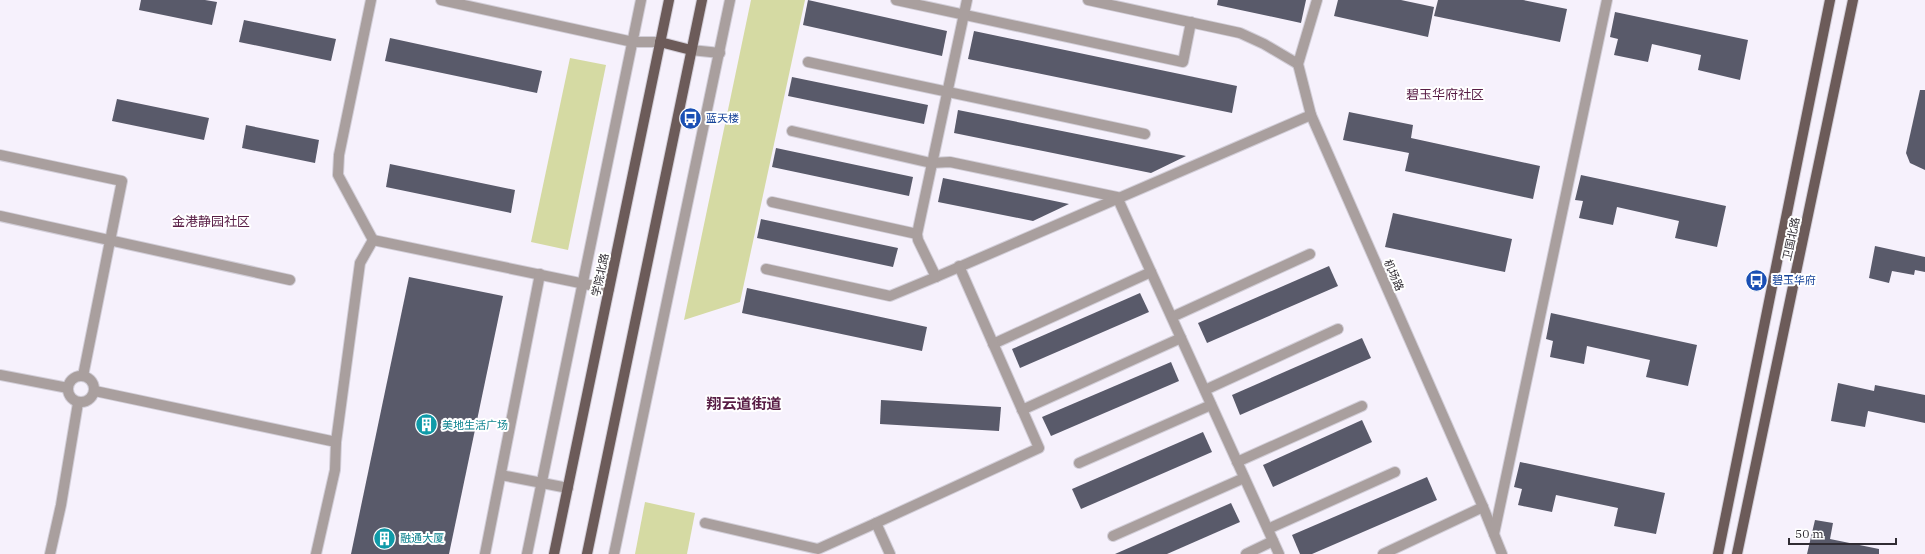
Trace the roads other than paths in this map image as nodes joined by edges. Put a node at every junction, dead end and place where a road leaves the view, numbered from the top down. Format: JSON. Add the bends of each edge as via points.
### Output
{"nodes":[{"id":1,"x":371,"y":0,"type":"edge"},
{"id":2,"x":442,"y":0,"type":"edge"},
{"id":3,"x":641,"y":0,"type":"edge"},
{"id":4,"x":669,"y":0,"type":"edge"},
{"id":5,"x":702,"y":0,"type":"edge"},
{"id":6,"x":730,"y":0,"type":"edge"},
{"id":7,"x":896,"y":0,"type":"edge"},
{"id":8,"x":967,"y":0,"type":"edge"},
{"id":9,"x":1088,"y":0,"type":"edge"},
{"id":10,"x":1317,"y":0,"type":"edge"},
{"id":11,"x":1607,"y":0,"type":"edge"},
{"id":12,"x":1830,"y":0,"type":"edge"},
{"id":13,"x":1853,"y":0,"type":"edge"},
{"id":14,"x":964,"y":14,"type":"junction"},
{"id":15,"x":1191,"y":22,"type":"junction"},
{"id":16,"x":633,"y":42,"type":"junction"},
{"id":17,"x":660,"y":42,"type":"junction"},
{"id":18,"x":692,"y":50,"type":"junction"},
{"id":19,"x":720,"y":53,"type":"junction"},
{"id":20,"x":808,"y":62,"type":"dead end"},
{"id":21,"x":1298,"y":64,"type":"junction"},
{"id":22,"x":946,"y":91,"type":"junction"},
{"id":23,"x":1311,"y":115,"type":"junction"},
{"id":24,"x":792,"y":131,"type":"dead end"},
{"id":25,"x":1144,"y":134,"type":"dead end"},
{"id":26,"x":0,"y":155,"type":"edge"},
{"id":27,"x":931,"y":163,"type":"junction"},
{"id":28,"x":1118,"y":197,"type":"junction"},
{"id":29,"x":772,"y":202,"type":"dead end"},
{"id":30,"x":0,"y":216,"type":"edge"},
{"id":31,"x":917,"y":234,"type":"junction"},
{"id":32,"x":373,"y":240,"type":"junction"},
{"id":33,"x":111,"y":241,"type":"junction"},
{"id":34,"x":1310,"y":254,"type":"dead end"},
{"id":35,"x":959,"y":266,"type":"junction"},
{"id":36,"x":766,"y":269,"type":"dead end"},
{"id":37,"x":1151,"y":272,"type":"junction"},
{"id":38,"x":542,"y":275,"type":"junction"},
{"id":39,"x":936,"y":277,"type":"junction"},
{"id":40,"x":290,"y":280,"type":"dead end"},
{"id":41,"x":583,"y":283,"type":"junction"},
{"id":42,"x":609,"y":289,"type":"junction"},
{"id":43,"x":1172,"y":317,"type":"junction"},
{"id":44,"x":1338,"y":329,"type":"dead end"},
{"id":45,"x":1181,"y":338,"type":"junction"},
{"id":46,"x":993,"y":344,"type":"junction"},
{"id":47,"x":0,"y":375,"type":"edge"},
{"id":48,"x":83,"y":376,"type":"junction"},
{"id":49,"x":68,"y":388,"type":"junction"},
{"id":50,"x":1205,"y":390,"type":"junction"},
{"id":51,"x":94,"y":391,"type":"junction"},
{"id":52,"x":78,"y":403,"type":"junction"},
{"id":53,"x":1211,"y":405,"type":"junction"},
{"id":54,"x":1362,"y":406,"type":"dead end"},
{"id":55,"x":1022,"y":410,"type":"junction"},
{"id":56,"x":336,"y":442,"type":"junction"},
{"id":57,"x":1237,"y":462,"type":"junction"},
{"id":58,"x":1079,"y":463,"type":"dead end"},
{"id":59,"x":1395,"y":472,"type":"dead end"},
{"id":60,"x":503,"y":476,"type":"junction"},
{"id":61,"x":1244,"y":478,"type":"junction"},
{"id":62,"x":541,"y":483,"type":"junction"},
{"id":63,"x":568,"y":488,"type":"junction"},
{"id":64,"x":1483,"y":507,"type":"junction"},
{"id":65,"x":705,"y":523,"type":"dead end"},
{"id":66,"x":876,"y":523,"type":"junction"},
{"id":67,"x":1268,"y":529,"type":"junction"},
{"id":68,"x":1494,"y":534,"type":"junction"},
{"id":69,"x":1113,"y":536,"type":"dead end"},
{"id":70,"x":1273,"y":541,"type":"junction"},
{"id":71,"x":50,"y":554,"type":"edge"},
{"id":72,"x":316,"y":554,"type":"edge"},
{"id":73,"x":485,"y":554,"type":"edge"},
{"id":74,"x":490,"y":554,"type":"edge"},
{"id":75,"x":527,"y":554,"type":"edge"},
{"id":76,"x":554,"y":554,"type":"edge"},
{"id":77,"x":587,"y":554,"type":"edge"},
{"id":78,"x":614,"y":554,"type":"edge"},
{"id":79,"x":890,"y":554,"type":"edge"},
{"id":80,"x":1246,"y":554,"type":"edge"},
{"id":81,"x":1279,"y":554,"type":"edge"},
{"id":82,"x":1383,"y":554,"type":"edge"},
{"id":83,"x":1502,"y":554,"type":"edge"},
{"id":84,"x":1718,"y":554,"type":"edge"},
{"id":85,"x":1737,"y":554,"type":"edge"}],
"edges":[{"from":1,"to":32,"type":"street","via":[[339,155],[338,175]]},
{"from":2,"to":16,"type":"street"},
{"from":3,"to":16,"type":"street"},
{"from":4,"to":17,"type":"main road","name":"学院北路"},
{"from":5,"to":18,"type":"main road"},
{"from":6,"to":19,"type":"street"},
{"from":7,"to":14,"type":"street"},
{"from":8,"to":14,"type":"street"},
{"from":9,"to":15,"type":"street"},
{"from":10,"to":21,"type":"street"},
{"from":11,"to":68,"type":"street"},
{"from":12,"to":84,"type":"main road","name":"卫国北路"},
{"from":13,"to":85,"type":"main road","name":"卫国北路"},
{"from":14,"to":15,"type":"street","via":[[1183,62]]},
{"from":14,"to":22,"type":"street"},
{"from":15,"to":21,"type":"street","via":[[1240,33]]},
{"from":16,"to":17,"type":"street"},
{"from":16,"to":41,"type":"street"},
{"from":17,"to":18,"type":"main road"},
{"from":17,"to":42,"type":"main road","name":"学院北路"},
{"from":18,"to":19,"type":"street"},
{"from":18,"to":77,"type":"main road"},
{"from":19,"to":78,"type":"street"},
{"from":20,"to":22,"type":"street"},
{"from":21,"to":23,"type":"street","name":"机场路"},
{"from":22,"to":25,"type":"street"},
{"from":22,"to":27,"type":"street"},
{"from":23,"to":28,"type":"street"},
{"from":23,"to":64,"type":"street","name":"机场路"},
{"from":24,"to":27,"type":"street"},
{"from":26,"to":33,"type":"street","via":[[122,181]]},
{"from":27,"to":28,"type":"street","via":[[950,162]]},
{"from":27,"to":31,"type":"street"},
{"from":28,"to":35,"type":"street"},
{"from":28,"to":37,"type":"street"},
{"from":29,"to":31,"type":"street"},
{"from":30,"to":33,"type":"street"},
{"from":31,"to":39,"type":"street"},
{"from":32,"to":38,"type":"street"},
{"from":32,"to":56,"type":"street","via":[[360,263]]},
{"from":33,"to":40,"type":"street"},
{"from":33,"to":48,"type":"street"},
{"from":34,"to":43,"type":"street"},
{"from":35,"to":39,"type":"street"},
{"from":35,"to":46,"type":"street"},
{"from":36,"to":39,"type":"street","via":[[890,296]]},
{"from":37,"to":43,"type":"street"},
{"from":37,"to":46,"type":"street"},
{"from":38,"to":41,"type":"street"},
{"from":38,"to":60,"type":"street"},
{"from":41,"to":42,"type":"street"},
{"from":41,"to":62,"type":"street"},
{"from":42,"to":63,"type":"main road","name":"学院北路"},
{"from":43,"to":45,"type":"street"},
{"from":44,"to":50,"type":"street"},
{"from":45,"to":50,"type":"street"},
{"from":45,"to":55,"type":"street"},
{"from":46,"to":55,"type":"street"},
{"from":47,"to":49,"type":"street"},
{"from":48,"to":49,"type":"street","via":[[75,377]]},
{"from":48,"to":51,"type":"street","via":[[90,380]]},
{"from":49,"to":52,"type":"street","via":[[69,396]]},
{"from":50,"to":53,"type":"street"},
{"from":51,"to":52,"type":"street","via":[[91,399]]},
{"from":51,"to":56,"type":"street"},
{"from":52,"to":71,"type":"street"},
{"from":53,"to":57,"type":"street"},
{"from":53,"to":58,"type":"street"},
{"from":54,"to":57,"type":"street"},
{"from":55,"to":66,"type":"street","via":[[1039,448]]},
{"from":56,"to":72,"type":"street","via":[[335,470]]},
{"from":57,"to":61,"type":"street"},
{"from":59,"to":67,"type":"street"},
{"from":60,"to":62,"type":"street"},
{"from":60,"to":73,"type":"street"},
{"from":60,"to":74,"type":"street"},
{"from":61,"to":67,"type":"street"},
{"from":61,"to":69,"type":"street"},
{"from":62,"to":63,"type":"street"},
{"from":62,"to":75,"type":"street"},
{"from":63,"to":76,"type":"main road","name":"学院北路"},
{"from":64,"to":68,"type":"street","name":"机场路"},
{"from":64,"to":82,"type":"street"},
{"from":65,"to":66,"type":"street","via":[[818,549]]},
{"from":66,"to":79,"type":"street"},
{"from":67,"to":70,"type":"street"},
{"from":68,"to":83,"type":"street","name":"机场路"},
{"from":70,"to":80,"type":"street"},
{"from":70,"to":81,"type":"street"}]}
